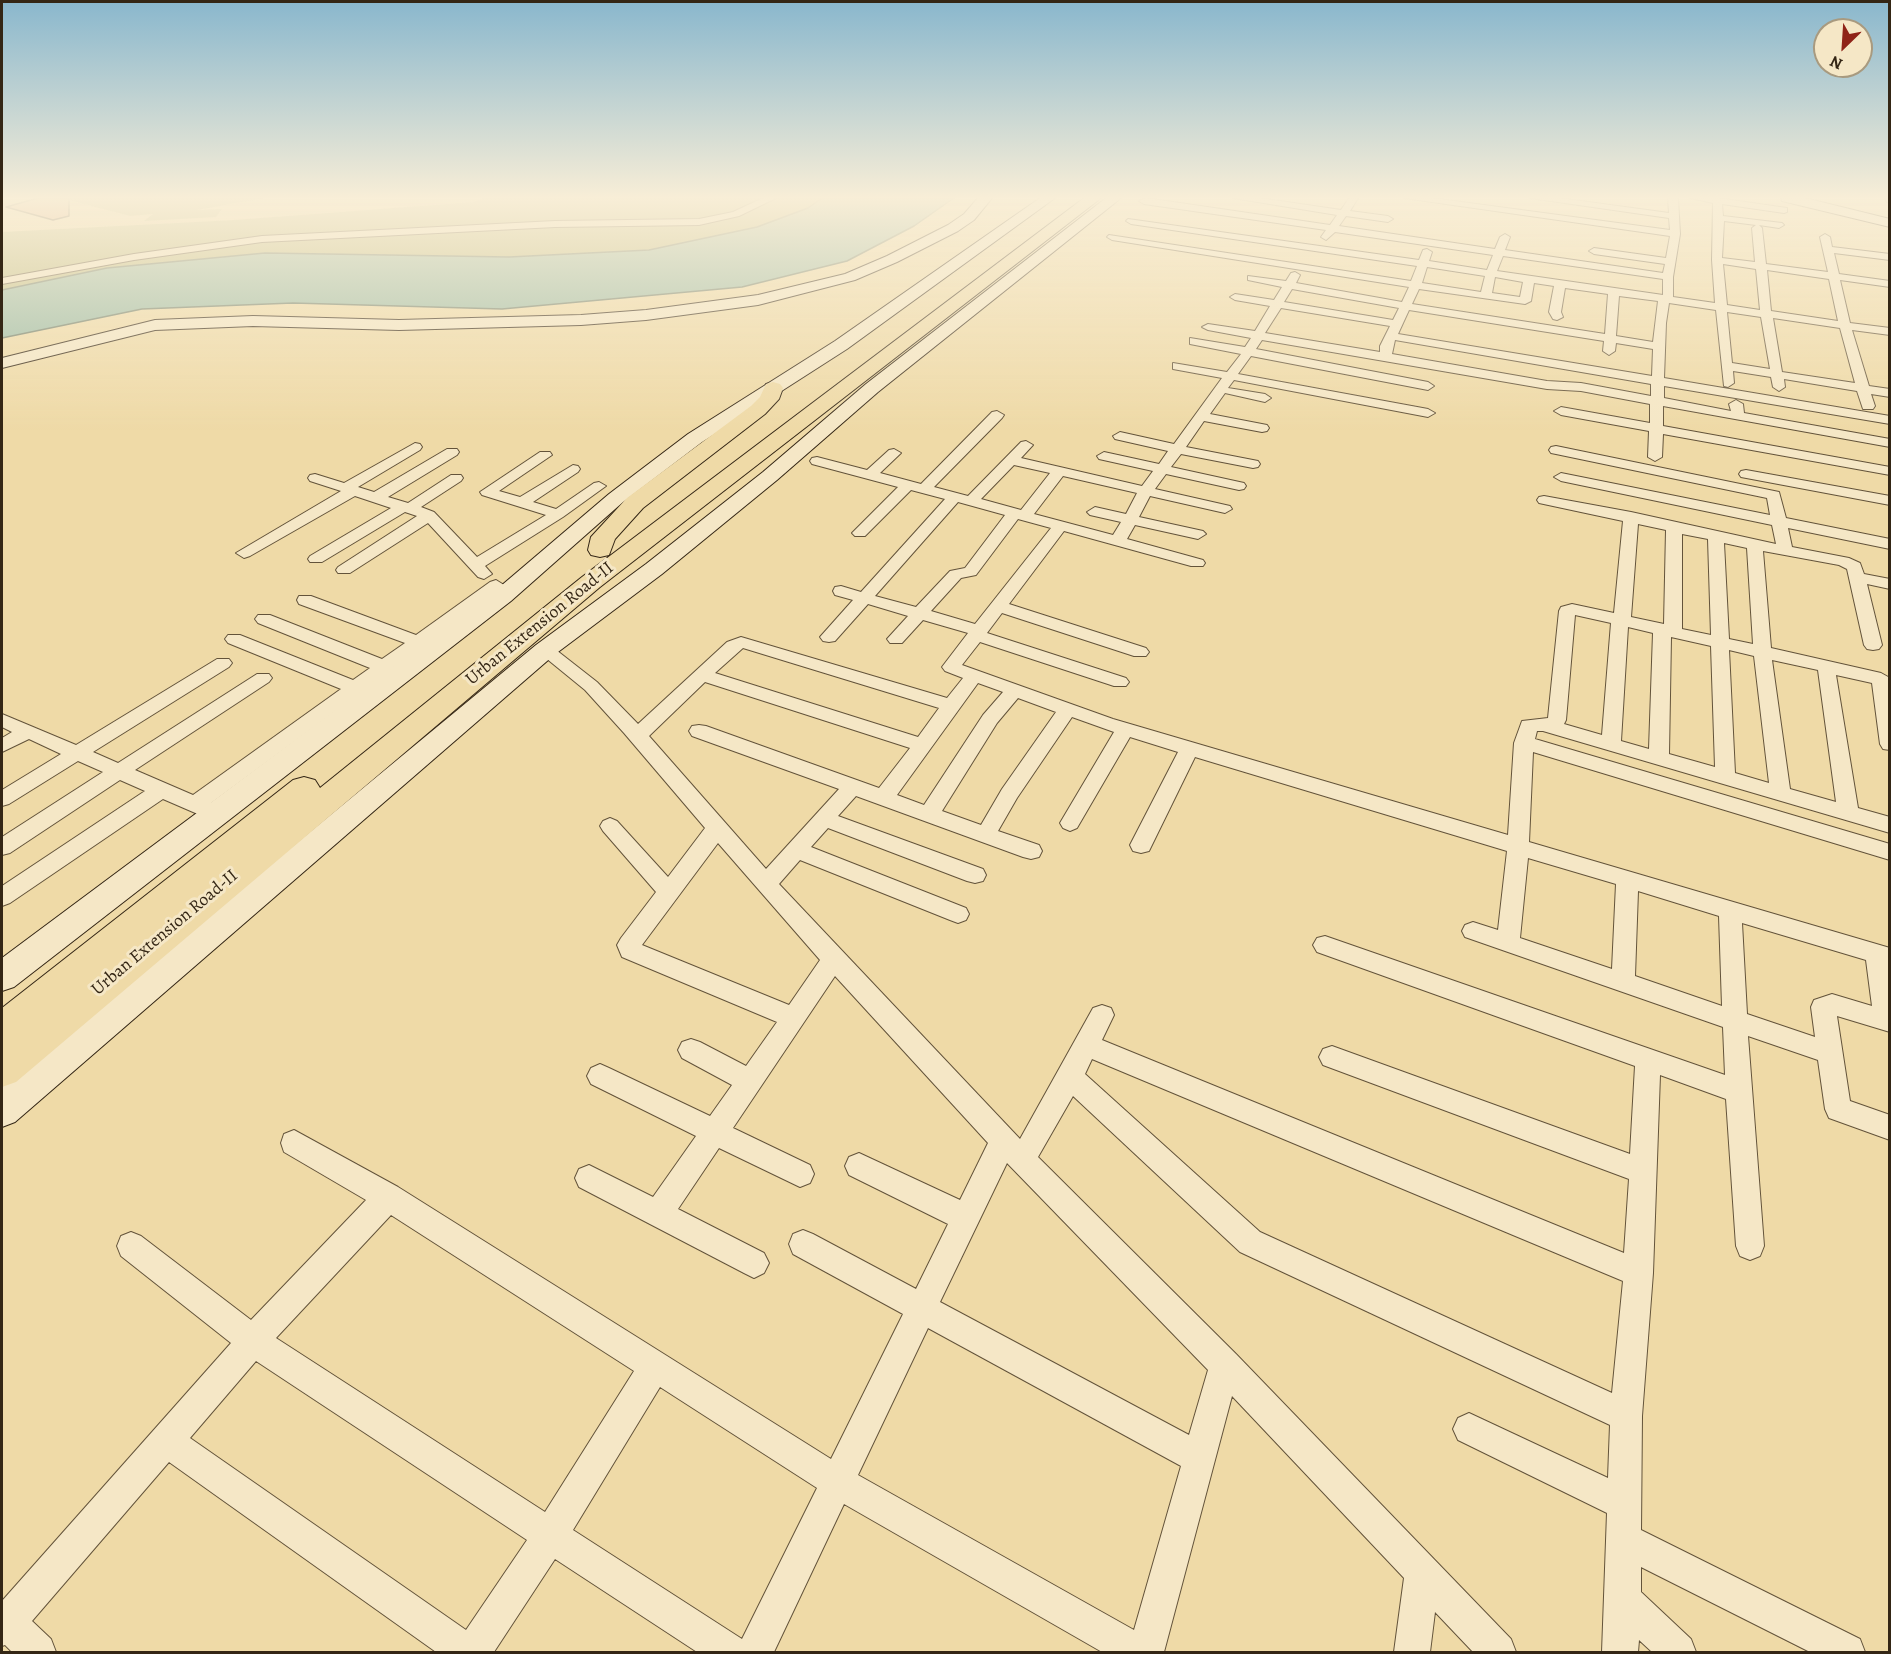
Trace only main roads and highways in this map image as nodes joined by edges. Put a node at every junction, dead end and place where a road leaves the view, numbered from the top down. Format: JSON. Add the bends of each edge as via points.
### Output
{"nodes":[{"id":1,"x":968,"y":275,"type":"edge"},
{"id":2,"x":989,"y":275,"type":"edge"},
{"id":3,"x":818,"y":383,"type":"dead end"},
{"id":4,"x":873,"y":388,"type":"road end"},
{"id":5,"x":781,"y":396,"type":"road end"},
{"id":6,"x":579,"y":575,"type":"junction"},
{"id":7,"x":2,"y":1030,"type":"edge"},
{"id":8,"x":2,"y":1070,"type":"edge"}],
"edges":[{"from":1,"to":3,"type":"highway"},
{"from":2,"to":6,"type":"highway","name":"Urban Extension Road-II"},
{"from":4,"to":6,"type":"highway","via":[[807,429],[674,537],[634,563]]},
{"from":5,"to":6,"type":"highway","name":"Urban Extension Road-II","via":[[770,399],[635,503],[603,537],[600,550]]},
{"from":6,"to":7,"type":"highway","name":"Urban Extension Road-II"},
{"from":6,"to":8,"type":"highway","name":"Urban Extension Road-II"}]}
